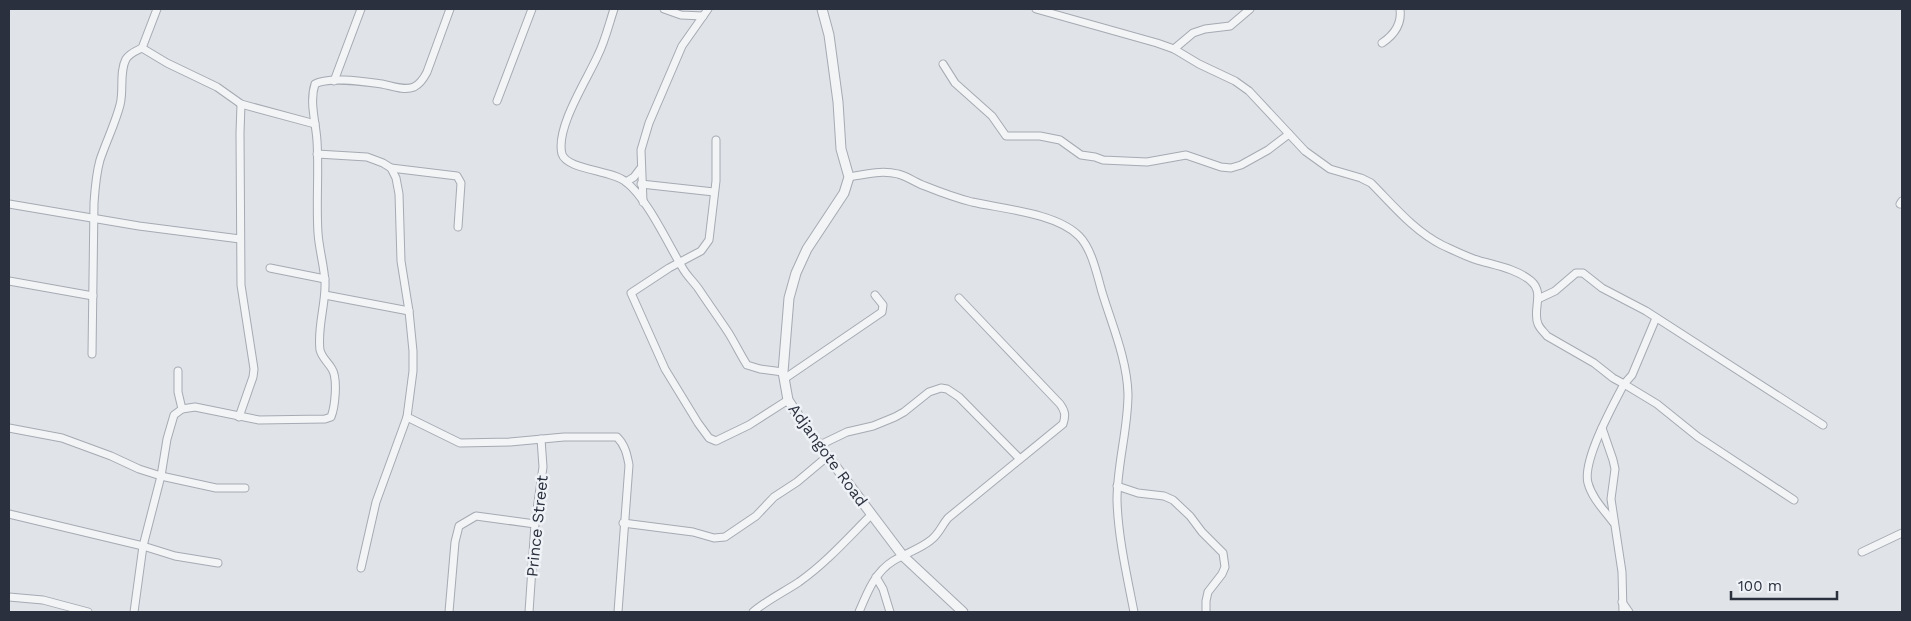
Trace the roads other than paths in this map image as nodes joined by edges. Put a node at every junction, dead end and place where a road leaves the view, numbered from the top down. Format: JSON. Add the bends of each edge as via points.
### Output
{"nodes":[{"id":1,"x":157,"y":9,"type":"edge"},
{"id":2,"x":361,"y":9,"type":"edge"},
{"id":3,"x":450,"y":9,"type":"edge"},
{"id":4,"x":532,"y":9,"type":"edge"},
{"id":5,"x":614,"y":9,"type":"edge"},
{"id":6,"x":664,"y":9,"type":"edge"},
{"id":7,"x":708,"y":9,"type":"edge"},
{"id":8,"x":822,"y":9,"type":"edge"},
{"id":9,"x":1036,"y":9,"type":"edge"},
{"id":10,"x":1250,"y":9,"type":"edge"},
{"id":11,"x":1400,"y":9,"type":"edge"},
{"id":12,"x":703,"y":16,"type":"junction"},
{"id":13,"x":1382,"y":42,"type":"dead end"},
{"id":14,"x":142,"y":48,"type":"junction"},
{"id":15,"x":1174,"y":49,"type":"junction"},
{"id":16,"x":943,"y":64,"type":"dead end"},
{"id":17,"x":334,"y":81,"type":"junction"},
{"id":18,"x":497,"y":101,"type":"dead end"},
{"id":19,"x":242,"y":104,"type":"junction"},
{"id":20,"x":315,"y":124,"type":"junction"},
{"id":21,"x":1288,"y":134,"type":"junction"},
{"id":22,"x":716,"y":140,"type":"dead end"},
{"id":23,"x":317,"y":154,"type":"junction"},
{"id":24,"x":391,"y":168,"type":"junction"},
{"id":25,"x":640,"y":169,"type":"junction"},
{"id":26,"x":849,"y":176,"type":"junction"},
{"id":27,"x":626,"y":182,"type":"junction"},
{"id":28,"x":641,"y":184,"type":"junction"},
{"id":29,"x":714,"y":192,"type":"junction"},
{"id":30,"x":644,"y":202,"type":"junction"},
{"id":31,"x":9,"y":204,"type":"edge"},
{"id":32,"x":94,"y":218,"type":"junction"},
{"id":33,"x":458,"y":227,"type":"dead end"},
{"id":34,"x":240,"y":239,"type":"junction"},
{"id":35,"x":680,"y":262,"type":"junction"},
{"id":36,"x":270,"y":268,"type":"dead end"},
{"id":37,"x":669,"y":268,"type":"junction"},
{"id":38,"x":685,"y":271,"type":"junction"},
{"id":39,"x":325,"y":280,"type":"junction"},
{"id":40,"x":9,"y":281,"type":"edge"},
{"id":41,"x":325,"y":295,"type":"junction"},
{"id":42,"x":875,"y":295,"type":"dead end"},
{"id":43,"x":93,"y":296,"type":"junction"},
{"id":44,"x":959,"y":298,"type":"dead end"},
{"id":45,"x":1538,"y":300,"type":"junction"},
{"id":46,"x":409,"y":311,"type":"junction"},
{"id":47,"x":1656,"y":318,"type":"junction"},
{"id":48,"x":92,"y":354,"type":"dead end"},
{"id":49,"x":178,"y":371,"type":"dead end"},
{"id":50,"x":784,"y":375,"type":"junction"},
{"id":51,"x":1624,"y":384,"type":"junction"},
{"id":52,"x":788,"y":400,"type":"junction"},
{"id":53,"x":182,"y":409,"type":"junction"},
{"id":54,"x":239,"y":416,"type":"junction"},
{"id":55,"x":407,"y":418,"type":"junction"},
{"id":56,"x":1823,"y":425,"type":"dead end"},
{"id":57,"x":9,"y":428,"type":"edge"},
{"id":58,"x":1602,"y":428,"type":"junction"},
{"id":59,"x":541,"y":439,"type":"junction"},
{"id":60,"x":820,"y":445,"type":"junction"},
{"id":61,"x":828,"y":456,"type":"junction"},
{"id":62,"x":1019,"y":458,"type":"junction"},
{"id":63,"x":161,"y":476,"type":"junction"},
{"id":64,"x":1117,"y":486,"type":"junction"},
{"id":65,"x":245,"y":488,"type":"dead end"},
{"id":66,"x":1794,"y":500,"type":"dead end"},
{"id":67,"x":9,"y":514,"type":"edge"},
{"id":68,"x":871,"y":516,"type":"junction"},
{"id":69,"x":1613,"y":522,"type":"junction"},
{"id":70,"x":624,"y":523,"type":"junction"},
{"id":71,"x":535,"y":524,"type":"junction"},
{"id":72,"x":1902,"y":533,"type":"edge"},
{"id":73,"x":143,"y":546,"type":"junction"},
{"id":74,"x":1862,"y":552,"type":"dead end"},
{"id":75,"x":903,"y":556,"type":"junction"},
{"id":76,"x":218,"y":563,"type":"dead end"},
{"id":77,"x":362,"y":568,"type":"dead end"},
{"id":78,"x":876,"y":577,"type":"junction"},
{"id":79,"x":9,"y":597,"type":"edge"},
{"id":80,"x":1622,"y":602,"type":"junction"},
{"id":81,"x":88,"y":612,"type":"edge"},
{"id":82,"x":134,"y":612,"type":"edge"},
{"id":83,"x":449,"y":612,"type":"edge"},
{"id":84,"x":529,"y":612,"type":"edge"},
{"id":85,"x":618,"y":612,"type":"edge"},
{"id":86,"x":753,"y":612,"type":"edge"},
{"id":87,"x":859,"y":612,"type":"edge"},
{"id":88,"x":890,"y":612,"type":"edge"},
{"id":89,"x":963,"y":612,"type":"edge"},
{"id":90,"x":1134,"y":612,"type":"edge"},
{"id":91,"x":1206,"y":612,"type":"edge"},
{"id":92,"x":1623,"y":612,"type":"edge"},
{"id":93,"x":1630,"y":612,"type":"edge"}],
"edges":[{"from":1,"to":14,"type":"street"},
{"from":2,"to":17,"type":"street"},
{"from":3,"to":17,"type":"street","via":[[427,72],[419,84],[407,88]]},
{"from":4,"to":18,"type":"street"},
{"from":5,"to":27,"type":"street","via":[[598,55],[571,108],[562,155],[576,165],[607,172]]},
{"from":6,"to":12,"type":"street","via":[[681,15]]},
{"from":7,"to":12,"type":"street"},
{"from":8,"to":26,"type":"street","via":[[829,35],[842,149]]},
{"from":9,"to":15,"type":"street"},
{"from":10,"to":15,"type":"street","via":[[1230,26],[1193,33]]},
{"from":11,"to":13,"type":"street","via":[[1397,29]]},
{"from":12,"to":25,"type":"street","via":[[682,46],[649,123],[641,150]]},
{"from":14,"to":19,"type":"street","via":[[217,87]]},
{"from":14,"to":32,"type":"street","via":[[127,57],[124,66],[120,106],[96,180]]},
{"from":15,"to":21,"type":"street","via":[[1235,80]]},
{"from":16,"to":21,"type":"street","via":[[956,83],[989,112],[1006,136],[1040,136],[1060,140],[1082,155],[1103,160],[1147,162],[1186,155],[1231,168],[1268,150]]},
{"from":17,"to":20,"type":"street","via":[[315,84]]},
{"from":19,"to":20,"type":"street"},
{"from":19,"to":34,"type":"street"},
{"from":20,"to":23,"type":"street"},
{"from":21,"to":45,"type":"street","via":[[1330,170],[1371,183],[1419,232],[1472,258],[1524,276],[1537,288]]},
{"from":22,"to":29,"type":"street"},
{"from":23,"to":24,"type":"street","via":[[367,157]]},
{"from":23,"to":39,"type":"street","via":[[319,246]]},
{"from":24,"to":33,"type":"street","via":[[457,176],[461,183]]},
{"from":24,"to":46,"type":"street","via":[[399,194],[400,261]]},
{"from":25,"to":27,"type":"street"},
{"from":25,"to":28,"type":"street"},
{"from":26,"to":50,"type":"street","name":"Adjangote Road","via":[[844,193],[807,249],[796,272],[789,298]]},
{"from":26,"to":64,"type":"street","via":[[885,172],[900,174],[961,199],[1039,216],[1080,236],[1096,274],[1125,369],[1128,393],[1126,424]]},
{"from":27,"to":30,"type":"street"},
{"from":28,"to":29,"type":"street"},
{"from":28,"to":30,"type":"street"},
{"from":29,"to":35,"type":"street","via":[[709,240],[701,251]]},
{"from":30,"to":35,"type":"street"},
{"from":31,"to":32,"type":"street"},
{"from":32,"to":34,"type":"street"},
{"from":32,"to":43,"type":"street"},
{"from":34,"to":54,"type":"street","via":[[241,285],[254,369]]},
{"from":35,"to":37,"type":"street"},
{"from":35,"to":38,"type":"street"},
{"from":36,"to":39,"type":"street"},
{"from":37,"to":38,"type":"street"},
{"from":37,"to":52,"type":"street","via":[[631,293],[665,369],[709,438],[716,441]]},
{"from":38,"to":50,"type":"street","via":[[747,365]]},
{"from":39,"to":41,"type":"street"},
{"from":40,"to":43,"type":"street"},
{"from":41,"to":46,"type":"street"},
{"from":41,"to":54,"type":"street","via":[[320,350],[334,371],[335,408],[331,417],[259,420]]},
{"from":42,"to":50,"type":"street","via":[[883,305],[882,312]]},
{"from":43,"to":48,"type":"street"},
{"from":44,"to":62,"type":"street","via":[[1064,410],[1063,424]]},
{"from":45,"to":47,"type":"street","via":[[1579,272]]},
{"from":45,"to":51,"type":"street","via":[[1536,318],[1548,336],[1594,362]]},
{"from":46,"to":55,"type":"street","via":[[413,372]]},
{"from":47,"to":51,"type":"street","via":[[1632,375]]},
{"from":47,"to":56,"type":"street"},
{"from":49,"to":53,"type":"street"},
{"from":50,"to":52,"type":"street","name":"Adjangote Road"},
{"from":51,"to":58,"type":"street"},
{"from":51,"to":66,"type":"street"},
{"from":52,"to":60,"type":"street","name":"Adjangote Road"},
{"from":53,"to":54,"type":"street","via":[[195,407]]},
{"from":53,"to":63,"type":"street","via":[[174,416]]},
{"from":55,"to":59,"type":"street","via":[[460,443]]},
{"from":55,"to":77,"type":"street","via":[[374,510]]},
{"from":57,"to":63,"type":"street","via":[[57,436]]},
{"from":58,"to":69,"type":"street","via":[[1614,460]]},
{"from":58,"to":69,"type":"street","via":[[1588,464],[1587,482],[1597,502]]},
{"from":59,"to":70,"type":"street","via":[[610,436],[622,442],[629,465]]},
{"from":59,"to":71,"type":"street","name":"Prince Street","via":[[543,468]]},
{"from":60,"to":61,"type":"street","name":"Adjangote Road"},
{"from":60,"to":62,"type":"street","via":[[847,432],[895,417],[929,392],[946,388],[959,397]]},
{"from":61,"to":68,"type":"street","name":"Adjangote Road"},
{"from":61,"to":70,"type":"street","via":[[774,497],[756,516],[725,537],[714,538]]},
{"from":62,"to":75,"type":"street","via":[[948,518],[930,541]]},
{"from":63,"to":65,"type":"street","via":[[216,488]]},
{"from":63,"to":73,"type":"street"},
{"from":64,"to":90,"type":"street","via":[[1120,527]]},
{"from":64,"to":91,"type":"street","via":[[1173,500],[1222,553],[1225,567],[1208,592]]},
{"from":67,"to":73,"type":"street"},
{"from":68,"to":75,"type":"street","name":"Adjangote Road"},
{"from":68,"to":86,"type":"street","via":[[800,582]]},
{"from":69,"to":80,"type":"street","via":[[1622,572]]},
{"from":70,"to":85,"type":"street"},
{"from":71,"to":83,"type":"street","via":[[476,516],[459,526]]},
{"from":71,"to":84,"type":"street","name":"Prince Street"},
{"from":72,"to":74,"type":"street"},
{"from":73,"to":76,"type":"street","via":[[175,556]]},
{"from":73,"to":82,"type":"street"},
{"from":75,"to":78,"type":"street","via":[[892,561]]},
{"from":75,"to":89,"type":"street","name":"Adjangote Road"},
{"from":78,"to":87,"type":"street"},
{"from":78,"to":88,"type":"street"},
{"from":79,"to":81,"type":"street","via":[[43,600]]},
{"from":80,"to":92,"type":"street"},
{"from":80,"to":93,"type":"street"}]}
